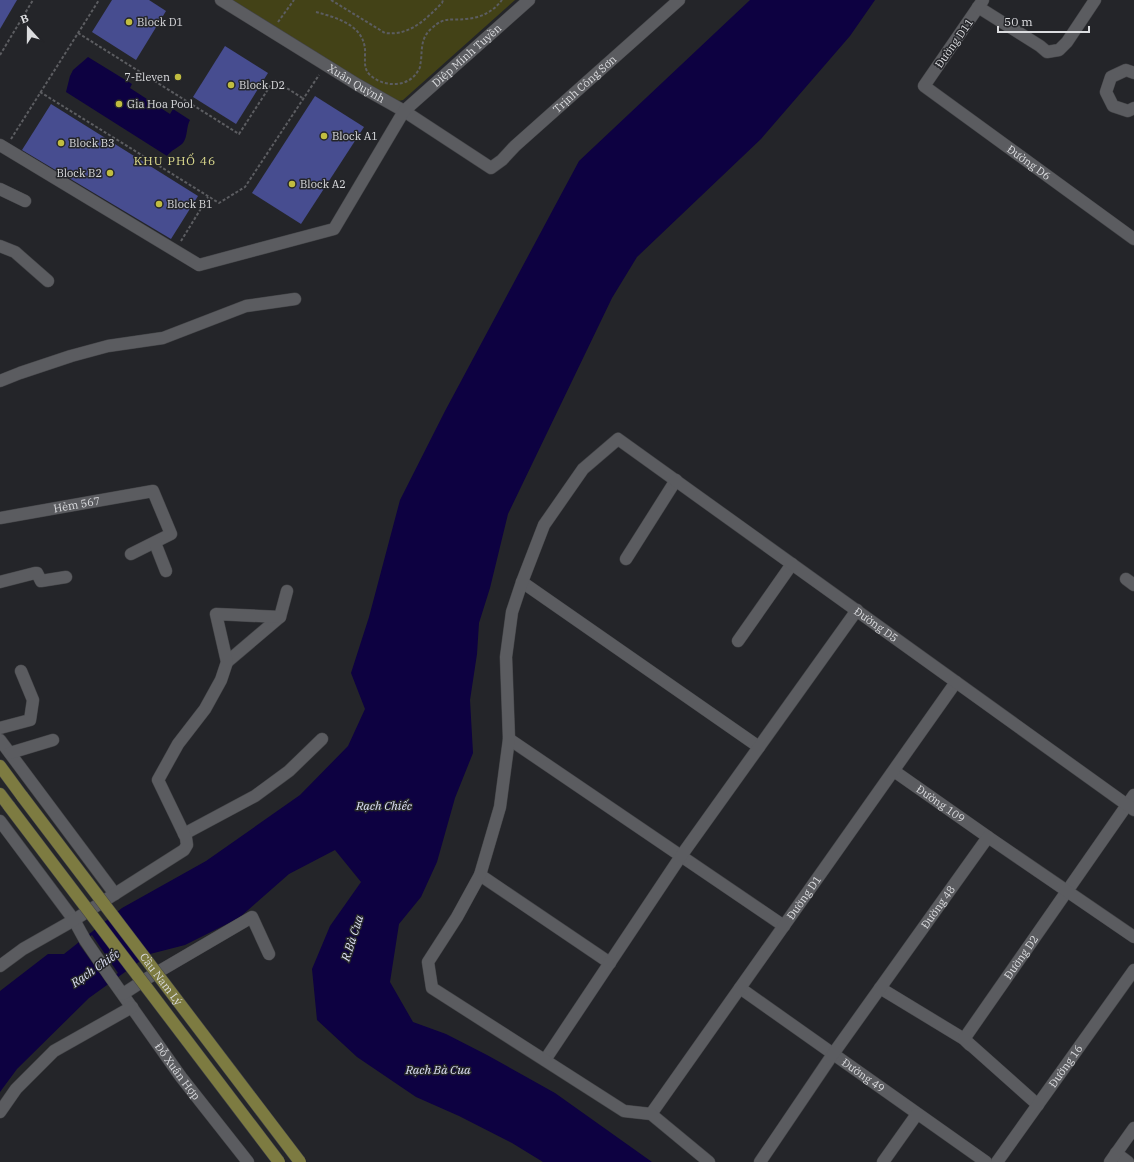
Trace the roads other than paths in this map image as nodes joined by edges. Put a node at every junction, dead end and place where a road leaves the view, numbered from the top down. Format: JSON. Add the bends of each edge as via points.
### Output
{"nodes":[{"id":1,"x":220,"y":0,"type":"edge"},
{"id":2,"x":529,"y":0,"type":"edge"},
{"id":3,"x":679,"y":0,"type":"edge"},
{"id":4,"x":1095,"y":0,"type":"edge"},
{"id":5,"x":981,"y":4,"type":"edge"},
{"id":6,"x":1134,"y":73,"type":"edge"},
{"id":7,"x":924,"y":86,"type":"joint"},
{"id":8,"x":1134,"y":108,"type":"edge"},
{"id":9,"x":404,"y":111,"type":"junction"},
{"id":10,"x":3,"y":147,"type":"edge"},
{"id":11,"x":491,"y":168,"type":"joint"},
{"id":12,"x":0,"y":189,"type":"edge"},
{"id":13,"x":25,"y":201,"type":"dead end"},
{"id":14,"x":1134,"y":238,"type":"edge"},
{"id":15,"x":0,"y":246,"type":"edge"},
{"id":16,"x":48,"y":281,"type":"dead end"},
{"id":17,"x":295,"y":299,"type":"dead end"},
{"id":18,"x":0,"y":381,"type":"edge"},
{"id":19,"x":676,"y":480,"type":"junction"},
{"id":20,"x":0,"y":518,"type":"edge"},
{"id":21,"x":155,"y":543,"type":"junction"},
{"id":22,"x":131,"y":554,"type":"dead end"},
{"id":23,"x":626,"y":559,"type":"dead end"},
{"id":24,"x":792,"y":564,"type":"junction"},
{"id":25,"x":166,"y":571,"type":"dead end"},
{"id":26,"x":66,"y":577,"type":"dead end"},
{"id":27,"x":0,"y":582,"type":"edge"},
{"id":28,"x":522,"y":582,"type":"junction"},
{"id":29,"x":287,"y":591,"type":"dead end"},
{"id":30,"x":857,"y":610,"type":"junction"},
{"id":31,"x":280,"y":617,"type":"junction"},
{"id":32,"x":738,"y":642,"type":"dead end"},
{"id":33,"x":227,"y":662,"type":"junction"},
{"id":34,"x":21,"y":671,"type":"dead end"},
{"id":35,"x":956,"y":682,"type":"junction"},
{"id":36,"x":0,"y":728,"type":"edge"},
{"id":37,"x":322,"y":739,"type":"dead end"},
{"id":38,"x":0,"y":740,"type":"edge"},
{"id":39,"x":53,"y":740,"type":"dead end"},
{"id":40,"x":509,"y":740,"type":"junction"},
{"id":41,"x":759,"y":747,"type":"junction"},
{"id":42,"x":10,"y":753,"type":"junction"},
{"id":43,"x":0,"y":766,"type":"edge"},
{"id":44,"x":894,"y":770,"type":"junction"},
{"id":45,"x":0,"y":794,"type":"edge"},
{"id":46,"x":1134,"y":795,"type":"edge"},
{"id":47,"x":1130,"y":807,"type":"edge"},
{"id":48,"x":0,"y":821,"type":"edge"},
{"id":49,"x":184,"y":834,"type":"junction"},
{"id":50,"x":988,"y":837,"type":"junction"},
{"id":51,"x":680,"y":856,"type":"junction"},
{"id":52,"x":480,"y":875,"type":"junction"},
{"id":53,"x":1067,"y":890,"type":"junction"},
{"id":54,"x":115,"y":894,"type":"junction"},
{"id":55,"x":74,"y":920,"type":"junction"},
{"id":56,"x":784,"y":926,"type":"junction"},
{"id":57,"x":1134,"y":937,"type":"edge"},
{"id":58,"x":269,"y":954,"type":"dead end"},
{"id":59,"x":610,"y":963,"type":"junction"},
{"id":60,"x":0,"y":966,"type":"edge"},
{"id":61,"x":1134,"y":970,"type":"edge"},
{"id":62,"x":740,"y":988,"type":"junction"},
{"id":63,"x":880,"y":988,"type":"junction"},
{"id":64,"x":123,"y":994,"type":"junction"},
{"id":65,"x":132,"y":1007,"type":"junction"},
{"id":66,"x":964,"y":1039,"type":"junction"},
{"id":67,"x":833,"y":1054,"type":"junction"},
{"id":68,"x":546,"y":1060,"type":"junction"},
{"id":69,"x":1038,"y":1104,"type":"junction"},
{"id":70,"x":0,"y":1112,"type":"edge"},
{"id":71,"x":652,"y":1114,"type":"junction"},
{"id":72,"x":917,"y":1114,"type":"junction"},
{"id":73,"x":1134,"y":1128,"type":"edge"},
{"id":74,"x":1113,"y":1158,"type":"edge"},
{"id":75,"x":248,"y":1162,"type":"edge"},
{"id":76,"x":279,"y":1162,"type":"edge"},
{"id":77,"x":300,"y":1162,"type":"edge"},
{"id":78,"x":709,"y":1162,"type":"edge"},
{"id":79,"x":760,"y":1162,"type":"edge"},
{"id":80,"x":883,"y":1162,"type":"edge"},
{"id":81,"x":986,"y":1162,"type":"edge"},
{"id":82,"x":997,"y":1162,"type":"edge"},
{"id":83,"x":1128,"y":1162,"type":"edge"}],
"edges":[{"from":1,"to":9,"type":"street","name":"Xuân Quỳnh"},
{"from":2,"to":9,"type":"street","name":"Diệp Minh Tuyền"},
{"from":3,"to":11,"type":"street","name":"Trịnh Công Sơn"},
{"from":4,"to":5,"type":"street","via":[[1067,42],[1059,50],[1047,52]]},
{"from":5,"to":7,"type":"street","name":"Đường D11"},
{"from":6,"to":8,"type":"street","via":[[1126,70],[1111,77],[1106,92],[1112,106],[1128,112]]},
{"from":7,"to":14,"type":"street","name":"Đường D6"},
{"from":9,"to":10,"type":"street","name":"Diệp Minh Tuyền","via":[[334,229],[199,265]]},
{"from":9,"to":11,"type":"street","name":"Xuân Quỳnh"},
{"from":12,"to":13,"type":"street"},
{"from":15,"to":16,"type":"street","via":[[15,252]]},
{"from":17,"to":18,"type":"street","via":[[246,306],[163,338],[108,346]]},
{"from":19,"to":23,"type":"street"},
{"from":19,"to":24,"type":"street","name":"Đường D5"},
{"from":19,"to":28,"type":"street","name":"Đường D5","via":[[618,439],[583,470],[544,525]]},
{"from":20,"to":21,"type":"street","name":"Hẻm 567","via":[[153,492],[171,534]]},
{"from":21,"to":22,"type":"street"},
{"from":21,"to":25,"type":"street"},
{"from":24,"to":30,"type":"street","name":"Đường D5"},
{"from":24,"to":32,"type":"street"},
{"from":26,"to":27,"type":"street","via":[[41,581],[35,573]]},
{"from":28,"to":40,"type":"street","via":[[512,612],[506,657]]},
{"from":28,"to":41,"type":"street"},
{"from":29,"to":31,"type":"street"},
{"from":30,"to":35,"type":"street","name":"Đường D5"},
{"from":30,"to":41,"type":"street"},
{"from":31,"to":33,"type":"street"},
{"from":31,"to":33,"type":"street","via":[[216,614]]},
{"from":33,"to":49,"type":"street","via":[[221,680],[205,709],[178,744],[158,780]]},
{"from":34,"to":36,"type":"street","via":[[33,700],[30,720]]},
{"from":35,"to":44,"type":"street","name":"Đường D1"},
{"from":35,"to":47,"type":"street","name":"Đường D5"},
{"from":37,"to":49,"type":"street","via":[[289,771],[256,796]]},
{"from":38,"to":42,"type":"street"},
{"from":39,"to":42,"type":"street"},
{"from":40,"to":51,"type":"street"},
{"from":40,"to":52,"type":"street","via":[[500,807]]},
{"from":41,"to":51,"type":"street"},
{"from":42,"to":54,"type":"street"},
{"from":43,"to":77,"type":"main road","name":"Cầu Nam Lý","bridge":true},
{"from":44,"to":50,"type":"street","name":"Đường 109"},
{"from":44,"to":56,"type":"street","name":"Đường D1"},
{"from":45,"to":76,"type":"main road","name":"Cầu Nam Lý","bridge":true},
{"from":46,"to":47,"type":"street","name":"Đường D2"},
{"from":47,"to":53,"type":"street","name":"Đường D2"},
{"from":48,"to":55,"type":"street"},
{"from":49,"to":54,"type":"street","via":[[187,845],[184,850]]},
{"from":50,"to":53,"type":"street"},
{"from":50,"to":63,"type":"street","name":"Đường 48"},
{"from":51,"to":56,"type":"street"},
{"from":51,"to":59,"type":"street"},
{"from":52,"to":59,"type":"street"},
{"from":52,"to":68,"type":"street","via":[[428,962],[432,988]]},
{"from":53,"to":57,"type":"street"},
{"from":53,"to":66,"type":"street","name":"Đường D2"},
{"from":54,"to":55,"type":"street"},
{"from":55,"to":60,"type":"street","via":[[23,949]]},
{"from":55,"to":64,"type":"street","name":"Đỗ Xuân Hợp"},
{"from":56,"to":62,"type":"street","name":"Đường D1"},
{"from":58,"to":64,"type":"street","via":[[252,917]]},
{"from":59,"to":68,"type":"street"},
{"from":61,"to":69,"type":"street","name":"Đường 16"},
{"from":62,"to":67,"type":"street","name":"Đường 49"},
{"from":62,"to":71,"type":"street","name":"Đường D1"},
{"from":63,"to":66,"type":"street"},
{"from":63,"to":67,"type":"street","name":"Đường 48"},
{"from":64,"to":65,"type":"street","name":"Đỗ Xuân Hợp"},
{"from":65,"to":70,"type":"street","via":[[54,1051],[16,1088]]},
{"from":65,"to":75,"type":"street","name":"Đỗ Xuân Hợp","via":[[181,1077]]},
{"from":66,"to":69,"type":"street"},
{"from":67,"to":72,"type":"street","name":"Đường 49"},
{"from":67,"to":79,"type":"street","name":"Đường 48"},
{"from":68,"to":71,"type":"street","via":[[624,1111]]},
{"from":69,"to":82,"type":"street","name":"Đường 16"},
{"from":71,"to":78,"type":"street"},
{"from":72,"to":80,"type":"street"},
{"from":72,"to":81,"type":"street","name":"Đường 49"},
{"from":73,"to":74,"type":"street"},
{"from":74,"to":83,"type":"street"}]}
